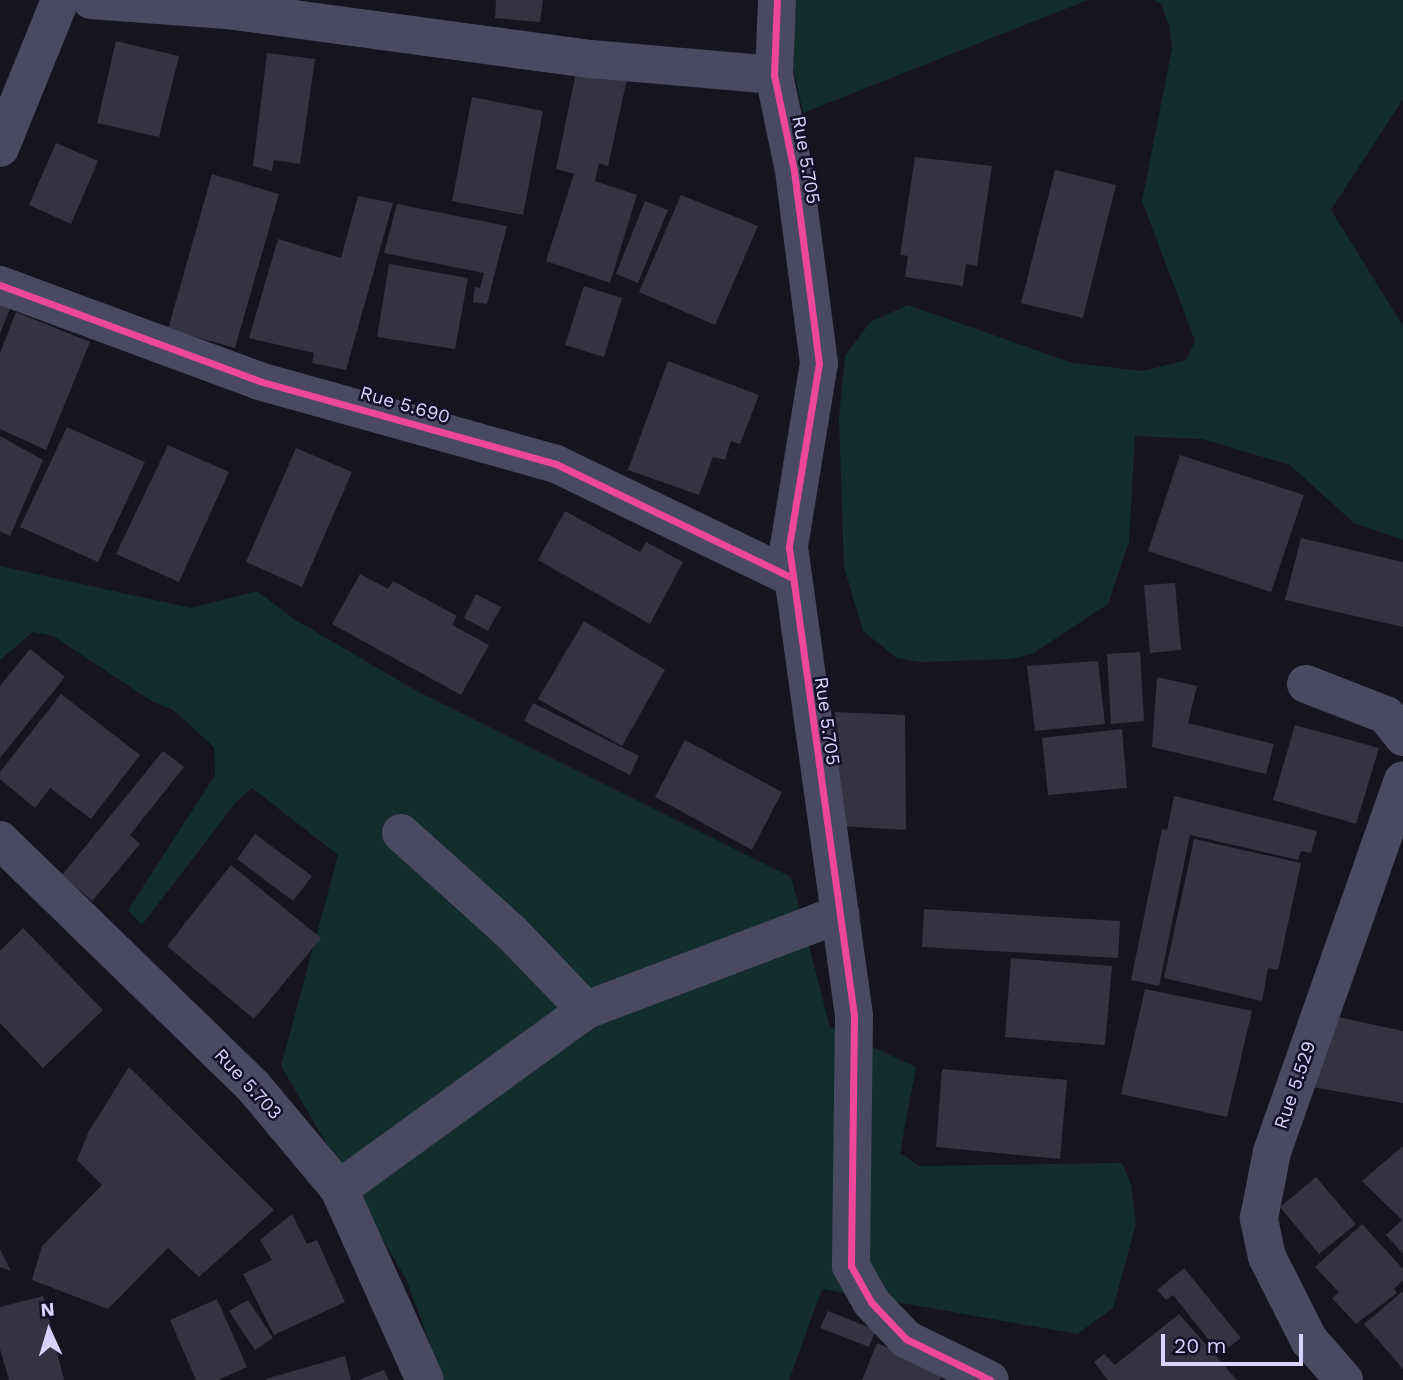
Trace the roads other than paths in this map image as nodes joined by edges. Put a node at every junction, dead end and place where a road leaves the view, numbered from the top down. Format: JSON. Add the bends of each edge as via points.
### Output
{"nodes":[{"id":1,"x":60,"y":0,"type":"edge"},
{"id":2,"x":91,"y":0,"type":"edge"},
{"id":3,"x":777,"y":0,"type":"edge"},
{"id":4,"x":774,"y":75,"type":"junction"},
{"id":5,"x":0,"y":148,"type":"edge"},
{"id":6,"x":0,"y":285,"type":"edge"},
{"id":7,"x":793,"y":578,"type":"junction"},
{"id":8,"x":1306,"y":684,"type":"dead end"},
{"id":9,"x":1403,"y":737,"type":"edge"},
{"id":10,"x":1403,"y":780,"type":"edge"},
{"id":11,"x":401,"y":833,"type":"dead end"},
{"id":12,"x":0,"y":840,"type":"edge"},
{"id":13,"x":840,"y":914,"type":"junction"},
{"id":14,"x":586,"y":1010,"type":"junction"},
{"id":15,"x":339,"y":1189,"type":"junction"},
{"id":16,"x":425,"y":1380,"type":"edge"},
{"id":17,"x":990,"y":1380,"type":"edge"},
{"id":18,"x":1344,"y":1380,"type":"edge"}],
"edges":[{"from":1,"to":5,"type":"street"},
{"from":2,"to":4,"type":"street","via":[[227,10],[591,59]]},
{"from":3,"to":4,"type":"street","name":"Rue 5.705"},
{"from":4,"to":7,"type":"street","name":"Rue 5.705","via":[[794,172],[819,363],[789,547]]},
{"from":6,"to":7,"type":"street","name":"Rue 5.690","via":[[259,381],[556,464]]},
{"from":7,"to":13,"type":"street","name":"Rue 5.705"},
{"from":8,"to":9,"type":"street","via":[[1386,715]]},
{"from":10,"to":18,"type":"street","name":"Rue 5.529","via":[[1276,1140],[1259,1218],[1267,1257],[1309,1339]]},
{"from":11,"to":14,"type":"street","via":[[511,932]]},
{"from":12,"to":15,"type":"street","name":"Rue 5.703","via":[[253,1086]]},
{"from":13,"to":14,"type":"street"},
{"from":13,"to":17,"type":"street","name":"Rue 5.705","via":[[855,1016],[851,1266],[871,1302],[906,1339]]},
{"from":14,"to":15,"type":"street"},
{"from":15,"to":16,"type":"street","name":"Rue 5.703"}]}
